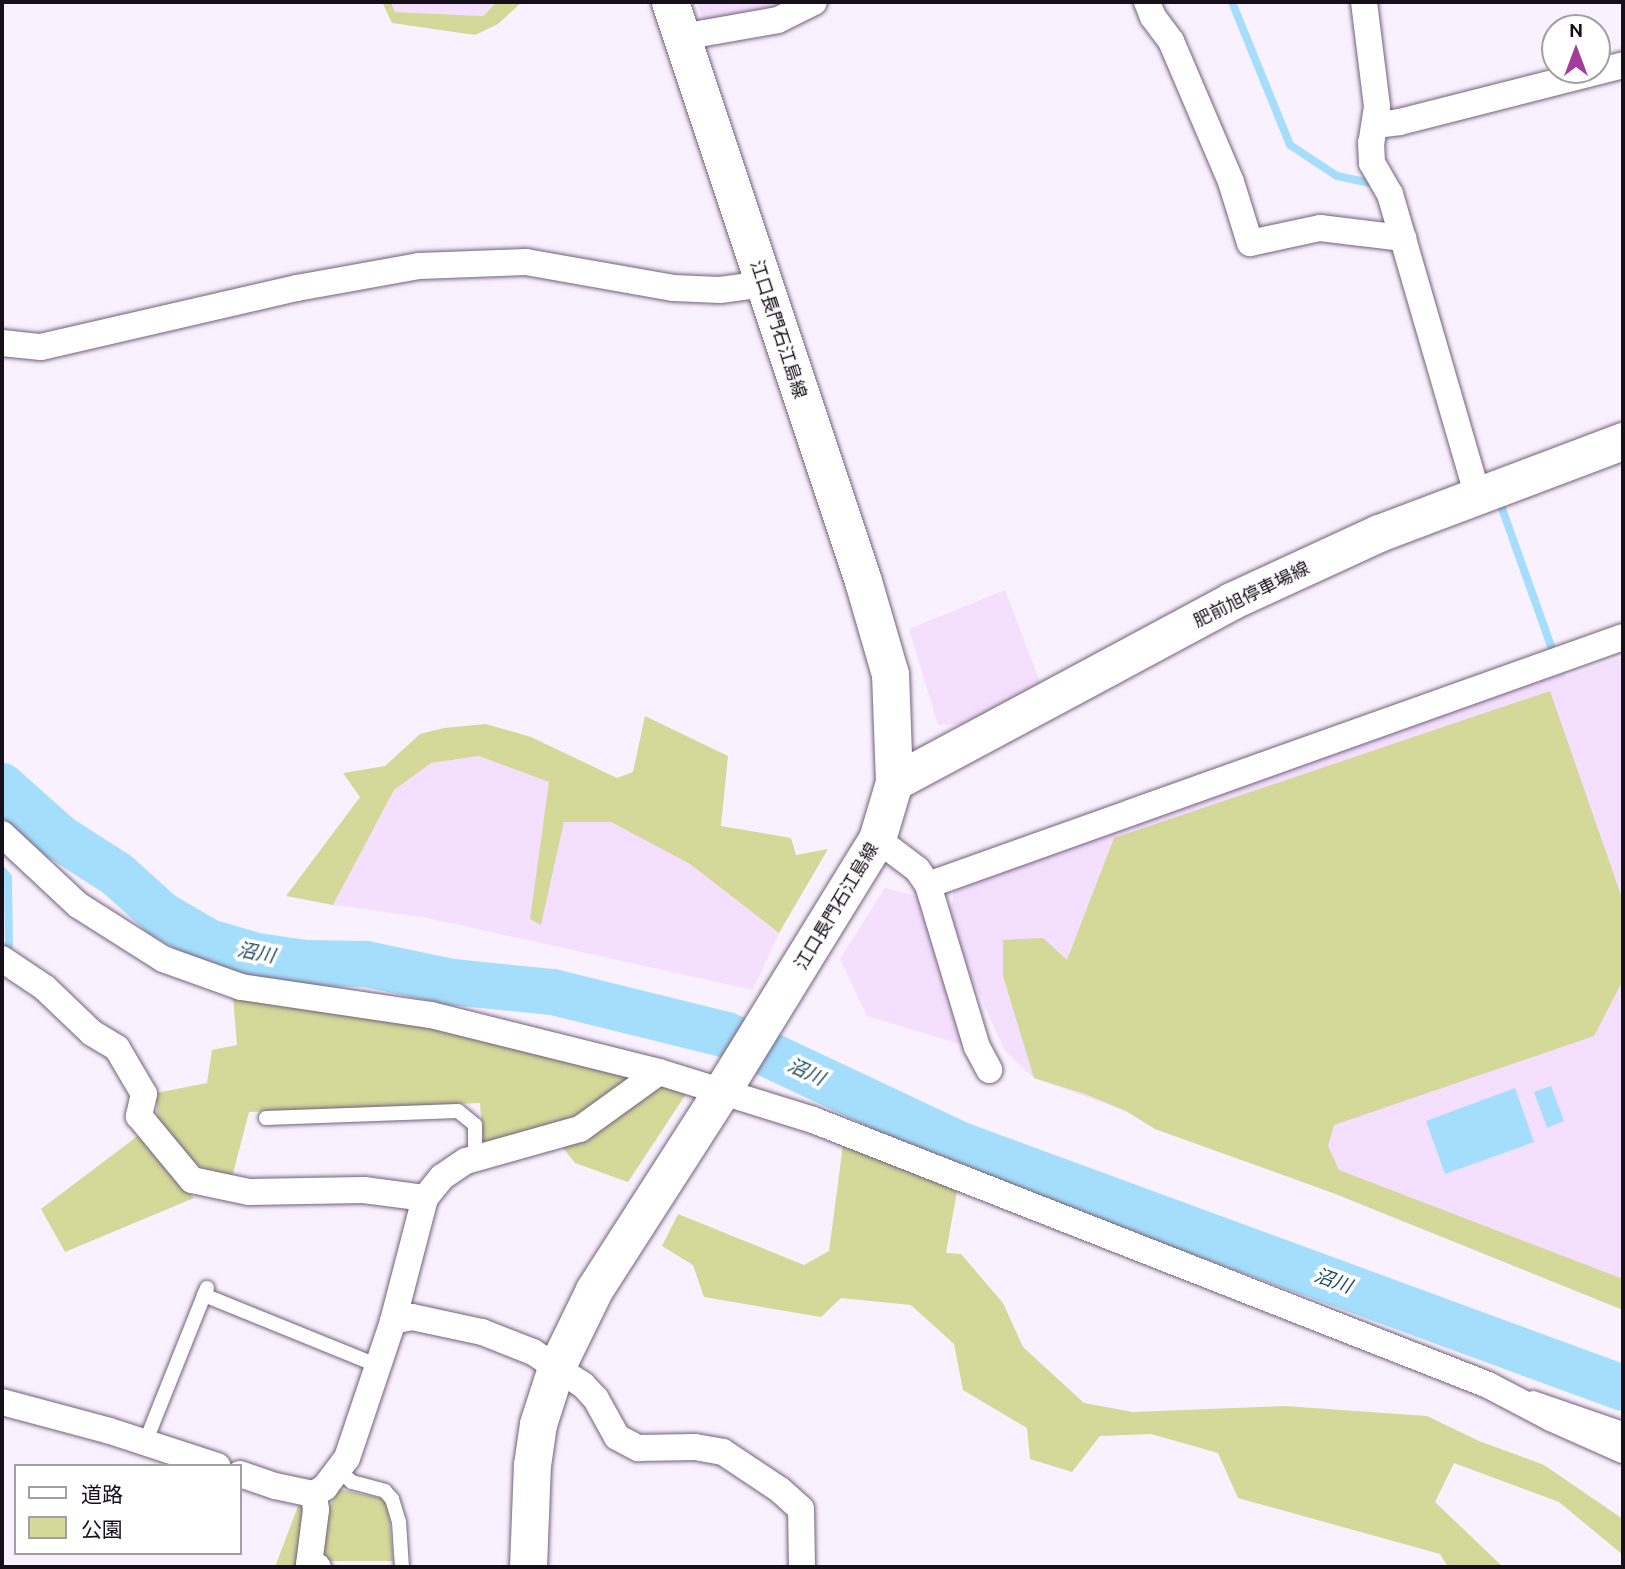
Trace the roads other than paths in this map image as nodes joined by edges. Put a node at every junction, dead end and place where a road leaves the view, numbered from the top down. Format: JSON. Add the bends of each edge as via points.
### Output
{"nodes":[{"id":1,"x":670,"y":2,"type":"edge"},
{"id":2,"x":814,"y":2,"type":"edge"},
{"id":3,"x":1147,"y":2,"type":"edge"},
{"id":4,"x":1364,"y":2,"type":"edge"},
{"id":5,"x":682,"y":37,"type":"junction"},
{"id":6,"x":1623,"y":65,"type":"edge"},
{"id":7,"x":1376,"y":125,"type":"junction"},
{"id":8,"x":1403,"y":238,"type":"junction"},
{"id":9,"x":764,"y":284,"type":"junction"},
{"id":10,"x":2,"y":343,"type":"edge"},
{"id":11,"x":1623,"y":441,"type":"edge"},
{"id":12,"x":1477,"y":495,"type":"junction"},
{"id":13,"x":1623,"y":637,"type":"edge"},
{"id":14,"x":894,"y":782,"type":"junction"},
{"id":15,"x":2,"y":834,"type":"edge"},
{"id":16,"x":877,"y":839,"type":"junction"},
{"id":17,"x":928,"y":885,"type":"junction"},
{"id":18,"x":2,"y":959,"type":"edge"},
{"id":19,"x":989,"y":1070,"type":"dead end"},
{"id":20,"x":659,"y":1072,"type":"junction"},
{"id":21,"x":720,"y":1094,"type":"junction"},
{"id":22,"x":266,"y":1118,"type":"dead end"},
{"id":23,"x":475,"y":1158,"type":"junction"},
{"id":24,"x":425,"y":1198,"type":"junction"},
{"id":25,"x":393,"y":1321,"type":"junction"},
{"id":26,"x":379,"y":1366,"type":"junction"},
{"id":27,"x":556,"y":1368,"type":"junction"},
{"id":28,"x":1488,"y":1385,"type":"junction"},
{"id":29,"x":2,"y":1402,"type":"edge"},
{"id":30,"x":1623,"y":1429,"type":"edge"},
{"id":31,"x":145,"y":1443,"type":"junction"},
{"id":32,"x":1623,"y":1450,"type":"edge"},
{"id":33,"x":210,"y":1464,"type":"edge"},
{"id":34,"x":340,"y":1471,"type":"junction"},
{"id":35,"x":242,"y":1475,"type":"edge"},
{"id":36,"x":314,"y":1494,"type":"junction"},
{"id":37,"x":318,"y":1567,"type":"edge"},
{"id":38,"x":402,"y":1567,"type":"edge"},
{"id":39,"x":528,"y":1567,"type":"edge"},
{"id":40,"x":802,"y":1567,"type":"edge"}],
"edges":[{"from":1,"to":5,"type":"main road","name":"江口長門石江島線"},
{"from":2,"to":5,"type":"street","via":[[778,20]]},
{"from":3,"to":8,"type":"street","via":[[1171,41],[1231,181],[1250,243],[1320,228]]},
{"from":4,"to":7,"type":"street"},
{"from":5,"to":9,"type":"main road","name":"江口長門石江島線"},
{"from":6,"to":7,"type":"street"},
{"from":7,"to":8,"type":"street","via":[[1372,163],[1391,194]]},
{"from":8,"to":12,"type":"street"},
{"from":9,"to":10,"type":"street","via":[[720,290],[673,288],[526,262],[419,266],[297,288],[41,347]]},
{"from":9,"to":14,"type":"main road","name":"江口長門石江島線","via":[[890,674]]},
{"from":11,"to":12,"type":"main road","name":"肥前旭停車場線"},
{"from":12,"to":14,"type":"main road","name":"肥前旭停車場線","via":[[1379,533],[1231,601]]},
{"from":13,"to":17,"type":"street"},
{"from":14,"to":16,"type":"main road","name":"江口長門石江島線"},
{"from":15,"to":20,"type":"street","via":[[78,905],[163,959],[241,987],[431,1015]]},
{"from":16,"to":17,"type":"street","via":[[917,869]]},
{"from":16,"to":21,"type":"main road","name":"江口長門石江島線"},
{"from":17,"to":19,"type":"street","via":[[977,1047]]},
{"from":18,"to":24,"type":"street","via":[[46,988],[92,1033],[117,1048],[144,1094],[139,1116],[192,1180],[249,1192],[363,1190]]},
{"from":20,"to":21,"type":"street"},
{"from":20,"to":23,"type":"street","via":[[580,1129]]},
{"from":21,"to":27,"type":"main road","name":"江口長門石江島線","via":[[594,1290]]},
{"from":21,"to":28,"type":"street","via":[[813,1120]]},
{"from":22,"to":23,"type":"lane","via":[[458,1111],[475,1125]]},
{"from":23,"to":24,"type":"street","via":[[442,1177]]},
{"from":24,"to":25,"type":"street"},
{"from":25,"to":26,"type":"street"},
{"from":25,"to":27,"type":"street","via":[[412,1317],[482,1332],[533,1352]]},
{"from":26,"to":31,"type":"lane","via":[[205,1291]]},
{"from":26,"to":34,"type":"street"},
{"from":27,"to":39,"type":"main road","name":"江口長門石江島線","via":[[538,1424],[532,1465]]},
{"from":27,"to":40,"type":"street","via":[[596,1399],[617,1437],[638,1448],[695,1447],[723,1452],[780,1490],[800,1509]]},
{"from":28,"to":30,"type":"lane"},
{"from":28,"to":32,"type":"street"},
{"from":29,"to":31,"type":"street"},
{"from":31,"to":33,"type":"street"},
{"from":34,"to":36,"type":"street"},
{"from":34,"to":38,"type":"lane","via":[[352,1482],[385,1491],[393,1499]]},
{"from":35,"to":36,"type":"street"},
{"from":36,"to":37,"type":"street","via":[[309,1565]]}]}
